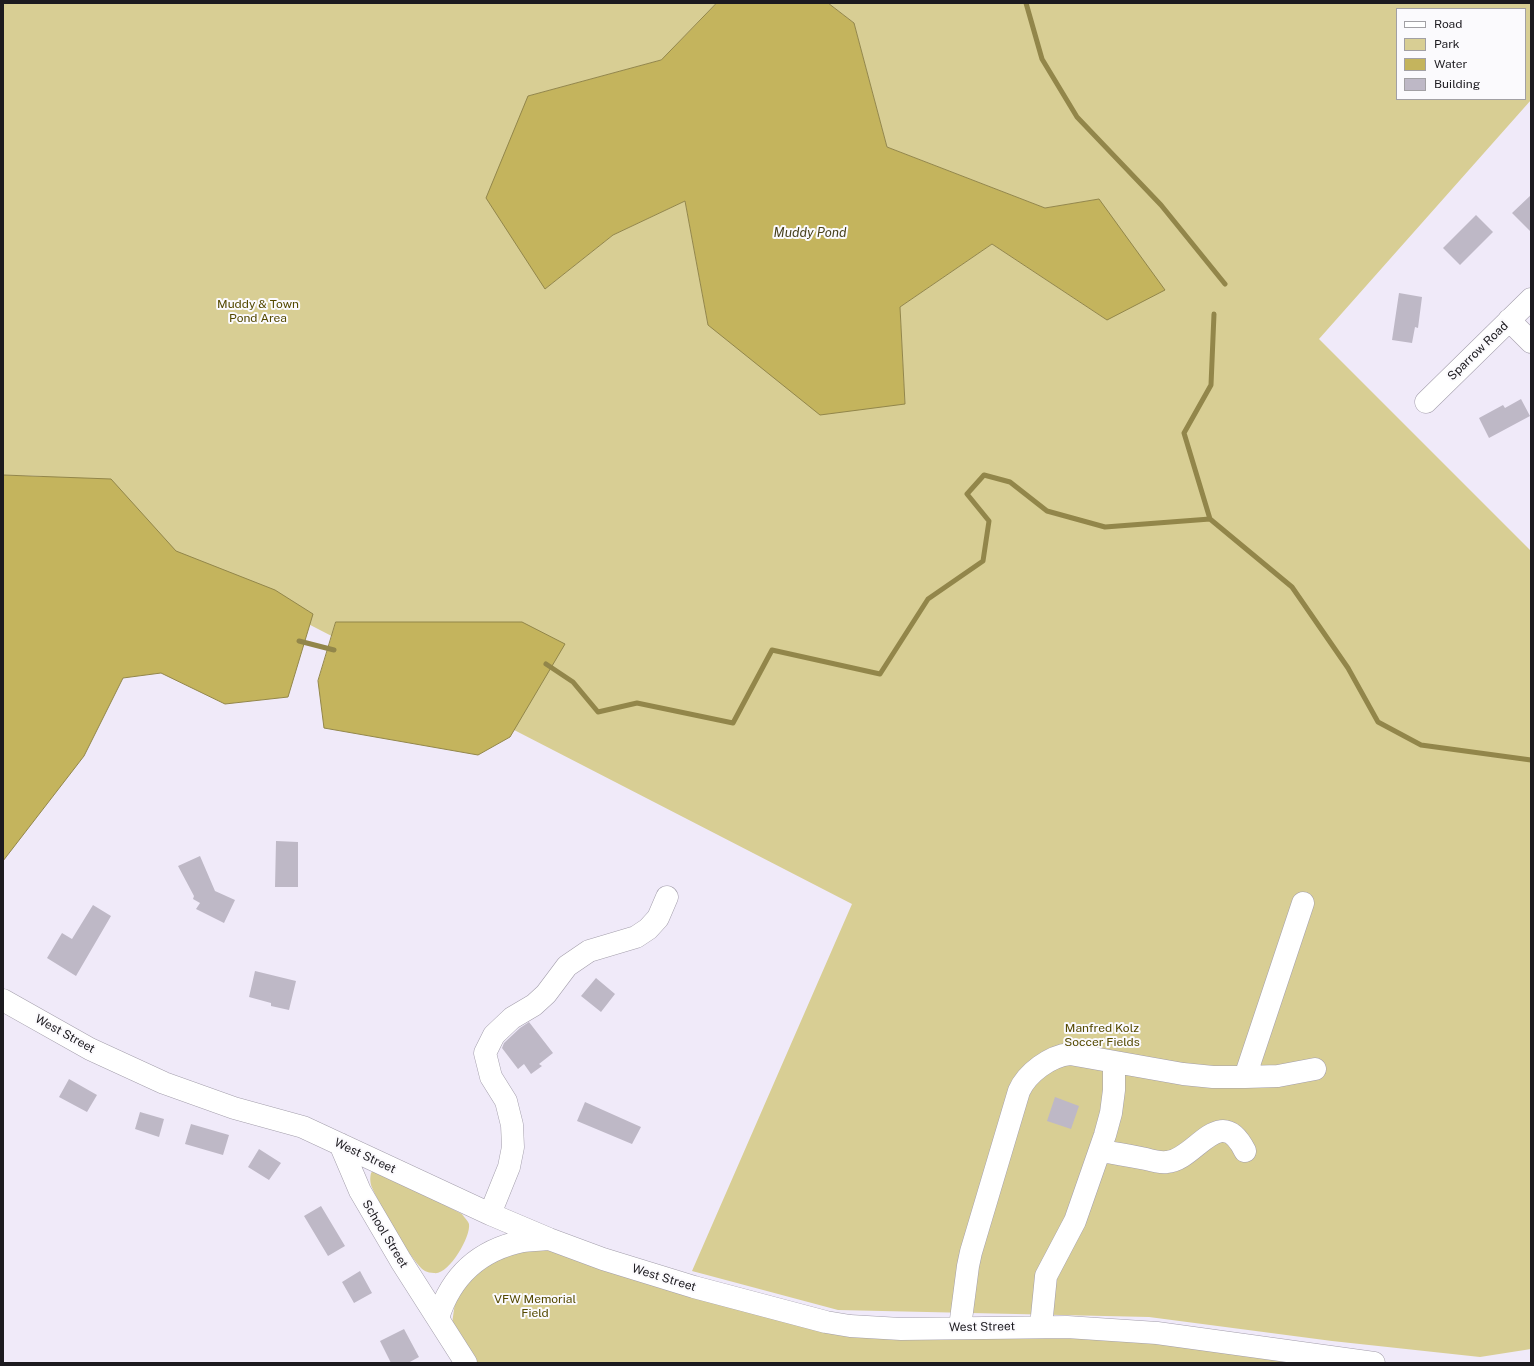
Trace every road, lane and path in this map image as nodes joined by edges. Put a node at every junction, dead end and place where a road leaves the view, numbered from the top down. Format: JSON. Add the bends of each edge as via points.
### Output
{"nodes":[{"id":1,"x":1531,"y":299,"type":"edge"},
{"id":2,"x":1509,"y":320,"type":"junction"},
{"id":3,"x":1531,"y":342,"type":"edge"},
{"id":4,"x":1426,"y":402,"type":"dead end"},
{"id":5,"x":667,"y":897,"type":"dead end"},
{"id":6,"x":1303,"y":903,"type":"dead end"},
{"id":7,"x":3,"y":1000,"type":"edge"},
{"id":8,"x":1114,"y":1062,"type":"junction"},
{"id":9,"x":1315,"y":1069,"type":"dead end"},
{"id":10,"x":1245,"y":1077,"type":"junction"},
{"id":11,"x":340,"y":1144,"type":"junction"},
{"id":12,"x":1100,"y":1151,"type":"junction"},
{"id":13,"x":1245,"y":1151,"type":"dead end"},
{"id":14,"x":490,"y":1214,"type":"junction"},
{"id":15,"x":549,"y":1239,"type":"junction"},
{"id":16,"x":438,"y":1318,"type":"junction"},
{"id":17,"x":1041,"y":1326,"type":"junction"},
{"id":18,"x":960,"y":1327,"type":"junction"},
{"id":19,"x":466,"y":1363,"type":"edge"},
{"id":20,"x":1374,"y":1363,"type":"edge"}],
"edges":[{"from":1,"to":2,"type":"street","name":"Sparrow Road"},
{"from":2,"to":3,"type":"street"},
{"from":2,"to":4,"type":"street","name":"Sparrow Road"},
{"from":5,"to":14,"type":"street","via":[[658,918],[648,929],[636,937],[589,952],[567,966],[546,994],[534,1005],[512,1018],[494,1035],[485,1053],[491,1077],[506,1101],[512,1125],[513,1147],[509,1166]]},
{"from":6,"to":10,"type":"street"},
{"from":7,"to":11,"type":"street","name":"West Street","via":[[90,1049],[164,1083],[234,1108],[303,1127]]},
{"from":8,"to":10,"type":"street","via":[[1183,1074]]},
{"from":8,"to":12,"type":"street","via":[[1115,1084],[1111,1113]]},
{"from":8,"to":18,"type":"street","via":[[1073,1054],[1056,1057],[1032,1073],[1020,1089],[971,1252]]},
{"from":9,"to":10,"type":"street","via":[[1278,1076]]},
{"from":11,"to":14,"type":"street","name":"West Street"},
{"from":11,"to":16,"type":"street","name":"School Street","via":[[360,1191]]},
{"from":12,"to":13,"type":"street","via":[[1168,1163],[1185,1155],[1207,1136],[1221,1131],[1236,1138]]},
{"from":12,"to":17,"type":"street","via":[[1075,1221],[1046,1276]]},
{"from":14,"to":15,"type":"street","name":"West Street"},
{"from":15,"to":16,"type":"street","via":[[524,1241],[502,1247],[473,1263],[452,1287]]},
{"from":15,"to":18,"type":"street","name":"West Street","via":[[603,1259],[694,1287],[826,1322],[874,1328]]},
{"from":16,"to":19,"type":"street","name":"School Street"},
{"from":17,"to":18,"type":"street","name":"West Street"},
{"from":17,"to":20,"type":"street","name":"West Street","via":[[1157,1333]]}]}
